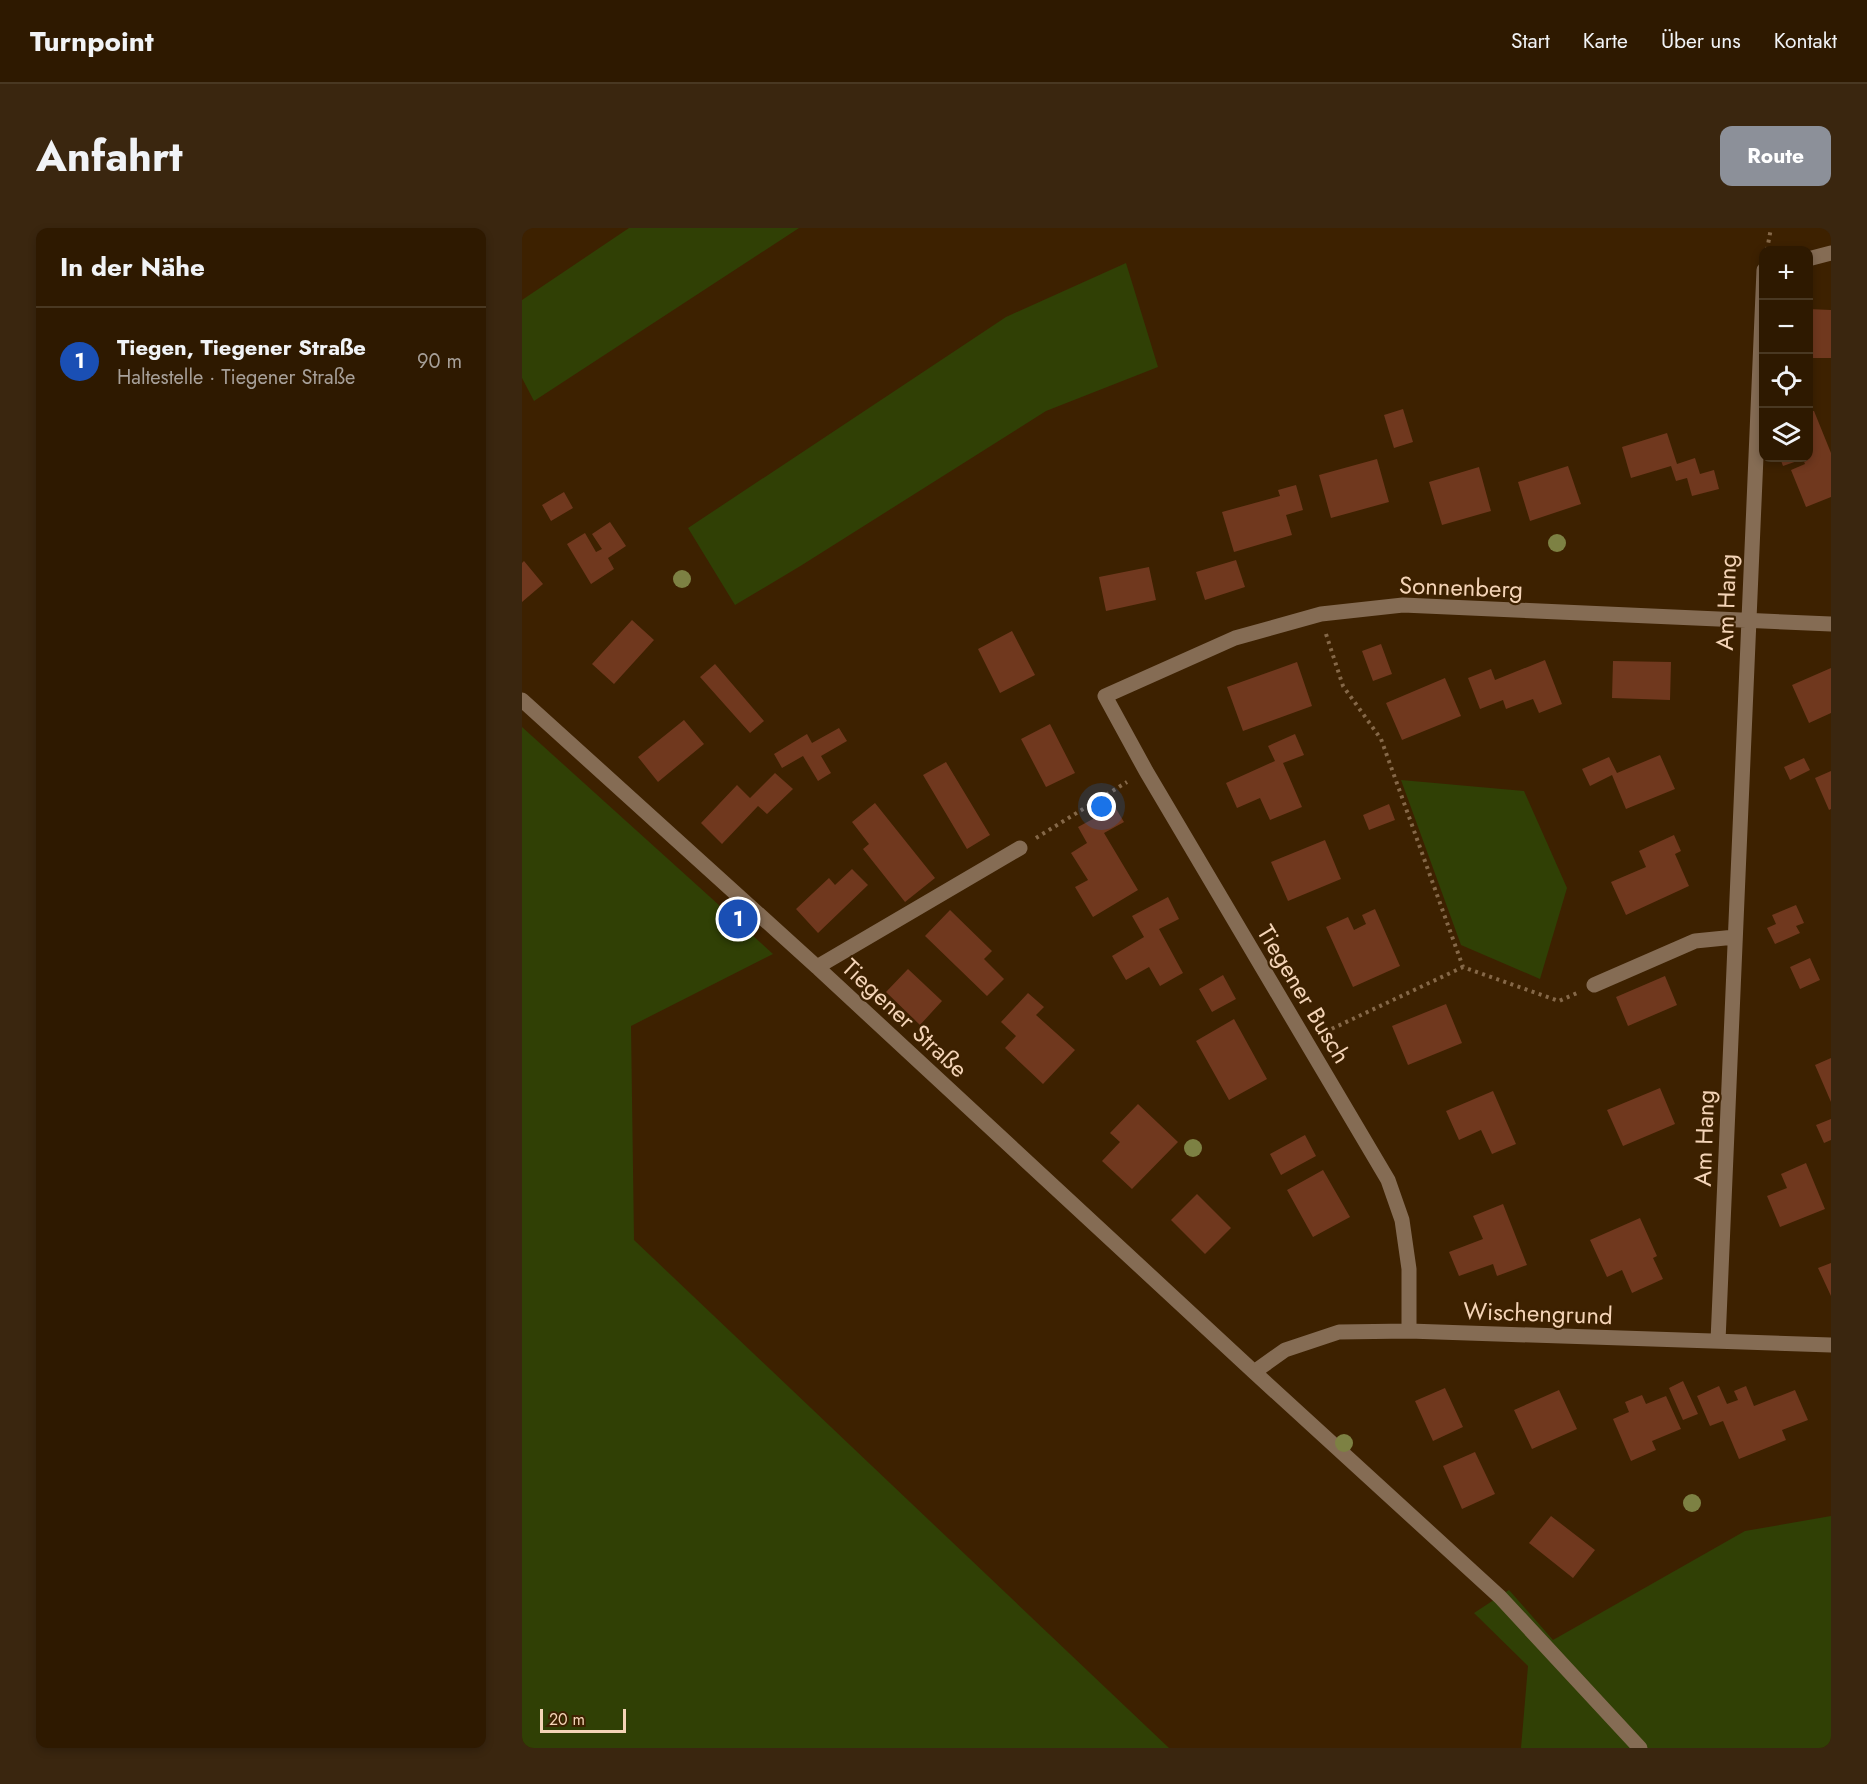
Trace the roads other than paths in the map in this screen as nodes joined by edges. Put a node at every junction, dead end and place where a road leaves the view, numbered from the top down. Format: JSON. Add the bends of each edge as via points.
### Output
{"nodes":[{"id":1,"x":1831,"y":253,"type":"edge"},
{"id":2,"x":1813,"y":258,"type":"edge"},
{"id":3,"x":1763,"y":300,"type":"edge"},
{"id":4,"x":1748,"y":622,"type":"junction"},
{"id":5,"x":1831,"y":624,"type":"edge"},
{"id":6,"x":1105,"y":696,"type":"joint"},
{"id":7,"x":522,"y":700,"type":"edge"},
{"id":8,"x":1020,"y":848,"type":"road end"},
{"id":9,"x":1735,"y":937,"type":"junction"},
{"id":10,"x":817,"y":967,"type":"junction"},
{"id":11,"x":1594,"y":985,"type":"road end"},
{"id":12,"x":1409,"y":1331,"type":"junction"},
{"id":13,"x":1718,"y":1341,"type":"junction"},
{"id":14,"x":1831,"y":1344,"type":"edge"},
{"id":15,"x":1254,"y":1372,"type":"junction"},
{"id":16,"x":1640,"y":1748,"type":"edge"}],
"edges":[{"from":1,"to":2,"type":"street"},
{"from":3,"to":4,"type":"street","name":"Am Hang"},
{"from":4,"to":5,"type":"street","name":"Sonnenberg"},
{"from":4,"to":6,"type":"street","name":"Sonnenberg","via":[[1402,605],[1321,614],[1235,638]]},
{"from":4,"to":9,"type":"street","name":"Am Hang"},
{"from":6,"to":12,"type":"street","name":"Tiegener Busch","via":[[1388,1180],[1402,1220]]},
{"from":7,"to":10,"type":"street","name":"Tiegener Straße"},
{"from":8,"to":10,"type":"street"},
{"from":9,"to":11,"type":"street","via":[[1695,941]]},
{"from":9,"to":13,"type":"street","name":"Am Hang"},
{"from":10,"to":15,"type":"street","name":"Tiegener Straße"},
{"from":12,"to":13,"type":"street","name":"Wischengrund"},
{"from":12,"to":15,"type":"street","name":"Wischengrund","via":[[1339,1332],[1285,1350]]},
{"from":13,"to":14,"type":"street","name":"Wischengrund"},
{"from":15,"to":16,"type":"street","name":"Tiegener Straße","via":[[1500,1597]]}]}
